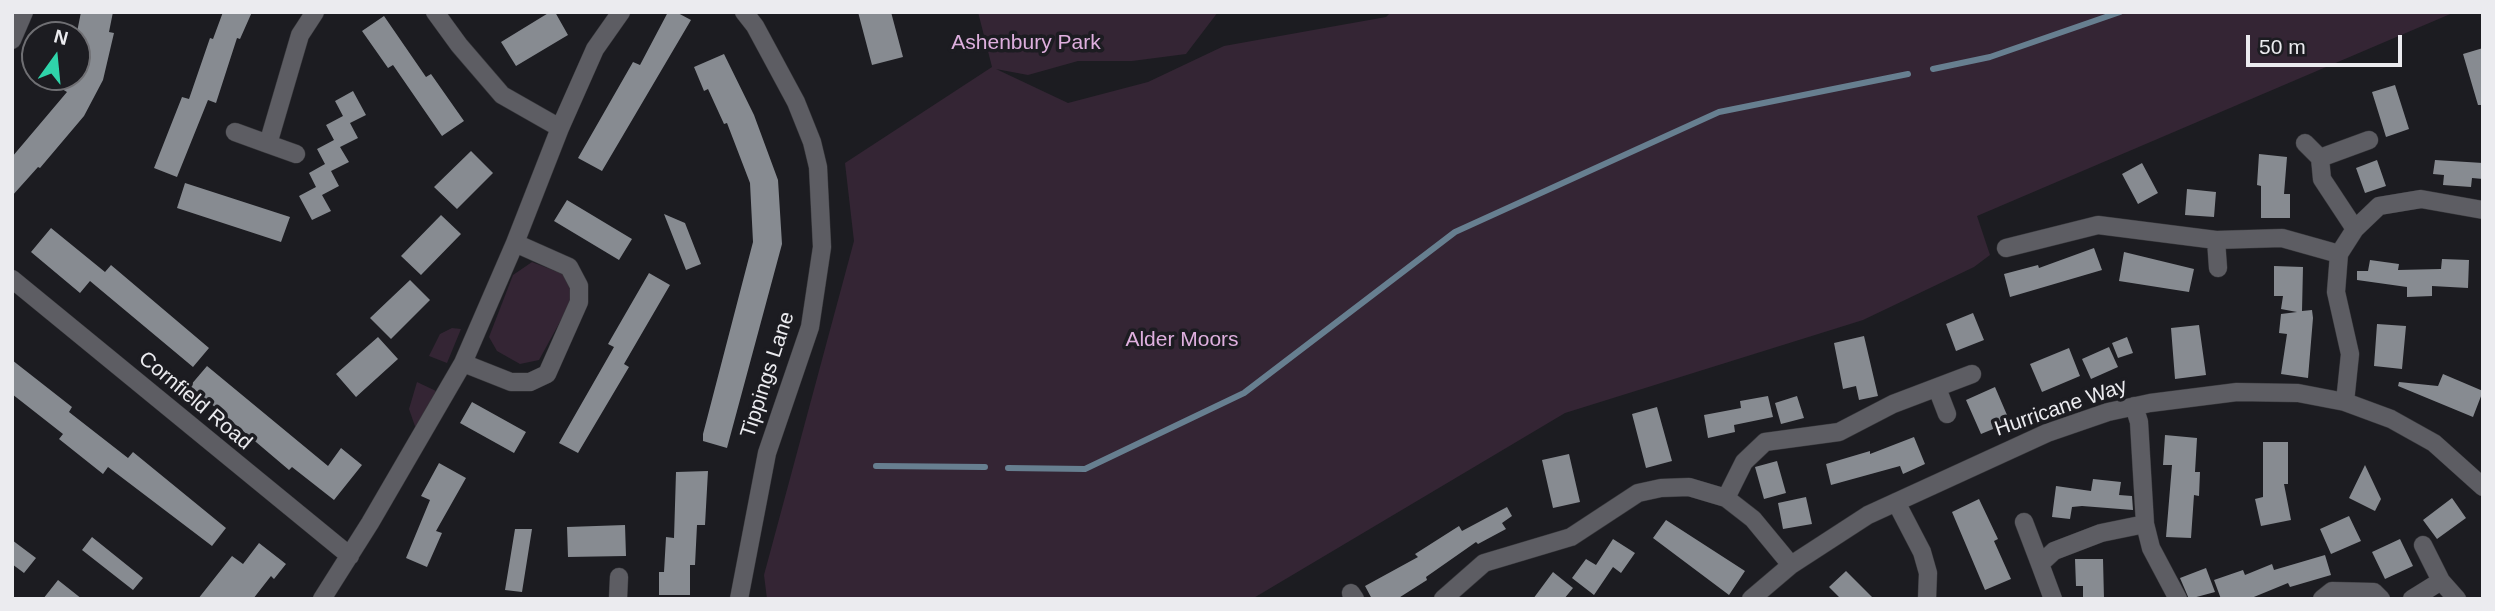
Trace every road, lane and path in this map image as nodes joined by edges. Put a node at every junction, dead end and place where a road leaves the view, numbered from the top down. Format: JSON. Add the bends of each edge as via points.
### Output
{"nodes":[{"id":1,"x":24,"y":12,"type":"edge"},
{"id":2,"x":314,"y":12,"type":"edge"},
{"id":3,"x":435,"y":12,"type":"edge"},
{"id":4,"x":621,"y":12,"type":"edge"},
{"id":5,"x":744,"y":12,"type":"edge"},
{"id":6,"x":12,"y":40,"type":"edge"},
{"id":7,"x":560,"y":128,"type":"junction"},
{"id":8,"x":235,"y":132,"type":"dead end"},
{"id":9,"x":2369,"y":140,"type":"dead end"},
{"id":10,"x":2305,"y":143,"type":"dead end"},
{"id":11,"x":268,"y":144,"type":"junction"},
{"id":12,"x":296,"y":154,"type":"dead end"},
{"id":13,"x":2320,"y":159,"type":"junction"},
{"id":14,"x":2483,"y":210,"type":"edge"},
{"id":15,"x":2355,"y":229,"type":"junction"},
{"id":16,"x":2216,"y":240,"type":"junction"},
{"id":17,"x":516,"y":243,"type":"junction"},
{"id":18,"x":2006,"y":248,"type":"dead end"},
{"id":19,"x":2339,"y":254,"type":"junction"},
{"id":20,"x":2218,"y":268,"type":"dead end"},
{"id":21,"x":12,"y":279,"type":"edge"},
{"id":22,"x":463,"y":363,"type":"junction"},
{"id":23,"x":1972,"y":374,"type":"dead end"},
{"id":24,"x":1937,"y":387,"type":"junction"},
{"id":25,"x":2345,"y":402,"type":"junction"},
{"id":26,"x":2134,"y":406,"type":"junction"},
{"id":27,"x":1947,"y":414,"type":"dead end"},
{"id":28,"x":2483,"y":487,"type":"edge"},
{"id":29,"x":1726,"y":498,"type":"junction"},
{"id":30,"x":1896,"y":502,"type":"junction"},
{"id":31,"x":2024,"y":522,"type":"dead end"},
{"id":32,"x":2146,"y":524,"type":"junction"},
{"id":33,"x":2423,"y":545,"type":"dead end"},
{"id":34,"x":350,"y":556,"type":"junction"},
{"id":35,"x":2039,"y":564,"type":"junction"},
{"id":36,"x":1791,"y":565,"type":"junction"},
{"id":37,"x":619,"y":577,"type":"dead end"},
{"id":38,"x":2441,"y":581,"type":"junction"},
{"id":39,"x":322,"y":599,"type":"edge"},
{"id":40,"x":618,"y":599,"type":"edge"},
{"id":41,"x":739,"y":599,"type":"edge"},
{"id":42,"x":1443,"y":599,"type":"edge"},
{"id":43,"x":1751,"y":599,"type":"edge"},
{"id":44,"x":1927,"y":599,"type":"edge"},
{"id":45,"x":2053,"y":599,"type":"edge"},
{"id":46,"x":2178,"y":599,"type":"edge"},
{"id":47,"x":2322,"y":599,"type":"edge"},
{"id":48,"x":2381,"y":599,"type":"edge"},
{"id":49,"x":2412,"y":599,"type":"edge"},
{"id":50,"x":2457,"y":599,"type":"edge"}],
"edges":[{"from":1,"to":6,"type":"street"},
{"from":2,"to":11,"type":"street","via":[[300,35]]},
{"from":3,"to":7,"type":"street","via":[[502,94]]},
{"from":4,"to":7,"type":"street","via":[[596,49]]},
{"from":5,"to":41,"type":"street","name":"Tippings Lane","via":[[796,102],[812,142],[818,167],[822,247],[810,327],[767,453]]},
{"from":7,"to":17,"type":"street"},
{"from":8,"to":11,"type":"street"},
{"from":9,"to":13,"type":"street"},
{"from":10,"to":13,"type":"street"},
{"from":11,"to":12,"type":"street"},
{"from":13,"to":15,"type":"street","via":[[2322,179]]},
{"from":14,"to":15,"type":"street","via":[[2421,199],[2379,206]]},
{"from":15,"to":19,"type":"street"},
{"from":16,"to":18,"type":"street","via":[[2098,225]]},
{"from":16,"to":19,"type":"street","via":[[2282,238]]},
{"from":16,"to":20,"type":"street"},
{"from":17,"to":22,"type":"street"},
{"from":17,"to":22,"type":"street","via":[[569,267],[579,286],[579,302],[547,374],[530,382],[511,382]]},
{"from":19,"to":25,"type":"street","via":[[2336,292],[2350,354]]},
{"from":21,"to":34,"type":"street","name":"Cornfield Road"},
{"from":22,"to":34,"type":"street"},
{"from":23,"to":24,"type":"street"},
{"from":24,"to":27,"type":"street"},
{"from":24,"to":29,"type":"street","via":[[1839,432],[1765,442],[1744,462]]},
{"from":25,"to":26,"type":"street","name":"Hurricane Way","via":[[2298,393],[2236,391]]},
{"from":25,"to":28,"type":"street","name":"Hurricane Way","via":[[2391,419],[2434,443]]},
{"from":26,"to":30,"type":"street","name":"Hurricane Way","via":[[2047,433]]},
{"from":26,"to":32,"type":"street"},
{"from":29,"to":36,"type":"street","via":[[1753,519]]},
{"from":29,"to":42,"type":"street","via":[[1689,487],[1638,493],[1571,537],[1484,563]]},
{"from":30,"to":36,"type":"street","name":"Hurricane Way"},
{"from":30,"to":44,"type":"street","via":[[1922,552],[1928,573]]},
{"from":31,"to":35,"type":"street"},
{"from":32,"to":35,"type":"street","via":[[2101,533],[2054,551]]},
{"from":32,"to":46,"type":"street","via":[[2151,548]]},
{"from":33,"to":38,"type":"street"},
{"from":34,"to":39,"type":"street"},
{"from":35,"to":45,"type":"street"},
{"from":36,"to":43,"type":"street","name":"Hurricane Way"},
{"from":37,"to":40,"type":"street"},
{"from":38,"to":49,"type":"street"},
{"from":38,"to":50,"type":"street"},
{"from":47,"to":48,"type":"street","via":[[2332,591],[2374,592]]}]}
